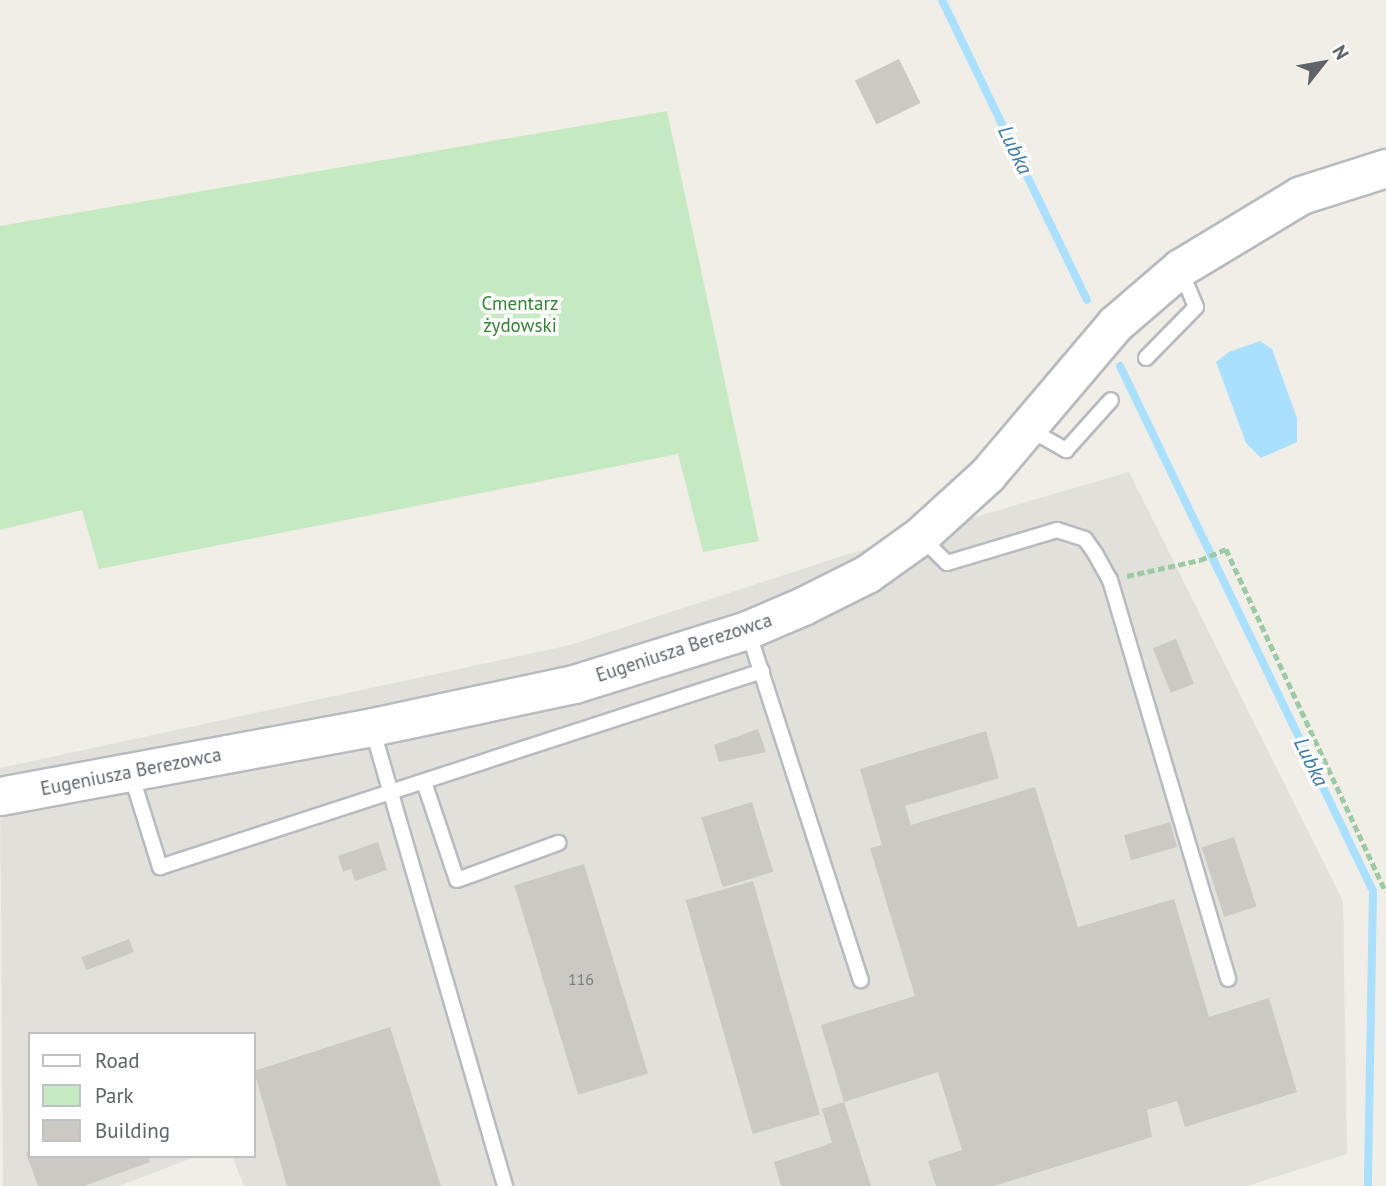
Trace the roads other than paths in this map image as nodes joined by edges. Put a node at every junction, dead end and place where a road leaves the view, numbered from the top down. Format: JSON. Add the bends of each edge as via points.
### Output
{"nodes":[{"id":1,"x":1386,"y":167,"type":"edge"},
{"id":2,"x":1180,"y":268,"type":"junction"},
{"id":3,"x":1146,"y":358,"type":"dead end"},
{"id":4,"x":1111,"y":400,"type":"dead end"},
{"id":5,"x":1028,"y":428,"type":"junction"},
{"id":6,"x":920,"y":536,"type":"junction"},
{"id":7,"x":747,"y":630,"type":"junction"},
{"id":8,"x":762,"y":671,"type":"junction"},
{"id":9,"x":372,"y":727,"type":"junction"},
{"id":10,"x":135,"y":771,"type":"junction"},
{"id":11,"x":424,"y":782,"type":"junction"},
{"id":12,"x":391,"y":791,"type":"junction"},
{"id":13,"x":0,"y":796,"type":"edge"},
{"id":14,"x":558,"y":843,"type":"dead end"},
{"id":15,"x":1228,"y":979,"type":"dead end"},
{"id":16,"x":861,"y":980,"type":"dead end"},
{"id":17,"x":505,"y":1186,"type":"edge"}],
"edges":[{"from":1,"to":2,"type":"street","name":"Eugeniusza Berezowca","via":[[1301,195]]},
{"from":2,"to":3,"type":"lane","via":[[1196,307]]},
{"from":2,"to":5,"type":"street","name":"Eugeniusza Berezowca","via":[[1115,324],[1066,377]]},
{"from":4,"to":5,"type":"lane","via":[[1066,450]]},
{"from":5,"to":6,"type":"street","name":"Eugeniusza Berezowca","via":[[986,475]]},
{"from":6,"to":7,"type":"street","name":"Eugeniusza Berezowca","via":[[867,574]]},
{"from":6,"to":15,"type":"lane","via":[[947,563],[1057,530],[1084,539],[1111,580]]},
{"from":7,"to":8,"type":"lane"},
{"from":7,"to":9,"type":"street","name":"Eugeniusza Berezowca","via":[[574,684]]},
{"from":8,"to":11,"type":"lane"},
{"from":8,"to":16,"type":"lane"},
{"from":9,"to":10,"type":"street","name":"Eugeniusza Berezowca"},
{"from":9,"to":12,"type":"lane"},
{"from":10,"to":12,"type":"lane","via":[[136,790],[160,867]]},
{"from":10,"to":13,"type":"street","name":"Eugeniusza Berezowca"},
{"from":11,"to":12,"type":"lane"},
{"from":11,"to":14,"type":"lane","via":[[457,880]]},
{"from":12,"to":17,"type":"lane"}]}
